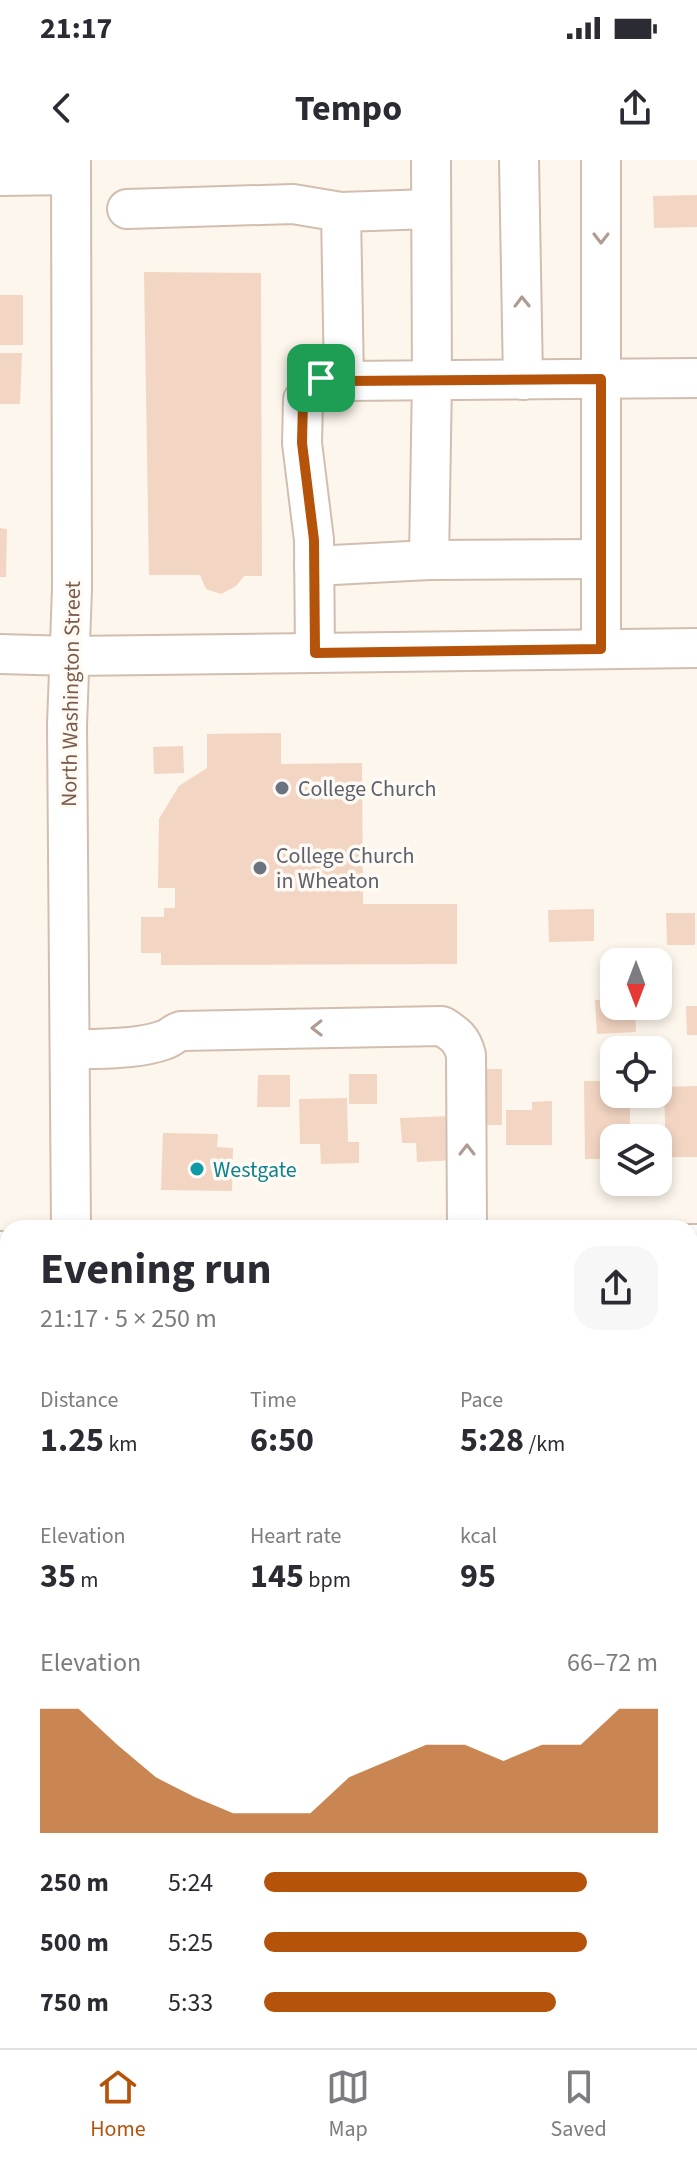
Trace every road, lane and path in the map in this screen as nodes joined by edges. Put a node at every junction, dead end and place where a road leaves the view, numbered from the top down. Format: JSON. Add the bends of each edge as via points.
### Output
{"nodes":[{"id":1,"x":431,"y":160,"type":"edge"},
{"id":2,"x":519,"y":160,"type":"edge"},
{"id":3,"x":601,"y":160,"type":"edge"},
{"id":4,"x":71,"y":168,"type":"edge"},
{"id":5,"x":0,"y":176,"type":"edge"},
{"id":6,"x":127,"y":209,"type":"dead end"},
{"id":7,"x":431,"y":209,"type":"junction"},
{"id":8,"x":341,"y":212,"type":"junction"},
{"id":9,"x":697,"y":378,"type":"edge"},
{"id":10,"x":601,"y":379,"type":"junction"},
{"id":11,"x":432,"y":380,"type":"junction"},
{"id":12,"x":523,"y":380,"type":"junction"},
{"id":13,"x":344,"y":381,"type":"junction"},
{"id":14,"x":601,"y":559,"type":"junction"},
{"id":15,"x":429,"y":560,"type":"junction"},
{"id":16,"x":314,"y":566,"type":"junction"},
{"id":17,"x":697,"y":648,"type":"edge"},
{"id":18,"x":601,"y":649,"type":"junction"},
{"id":19,"x":315,"y":653,"type":"junction"},
{"id":20,"x":0,"y":654,"type":"edge"},
{"id":21,"x":70,"y":656,"type":"junction"},
{"id":22,"x":70,"y":1050,"type":"junction"},
{"id":23,"x":71,"y":1220,"type":"edge"},
{"id":24,"x":467,"y":1220,"type":"edge"}],
"edges":[{"from":1,"to":7,"type":"street"},
{"from":12,"to":2,"type":"street","one_way":true},
{"from":3,"to":10,"type":"street","one_way":true},
{"from":4,"to":5,"type":"street"},
{"from":4,"to":21,"type":"street","name":"North Washington Street"},
{"from":6,"to":8,"type":"street","via":[[293,204]]},
{"from":7,"to":8,"type":"street"},
{"from":7,"to":11,"type":"street"},
{"from":8,"to":13,"type":"street"},
{"from":9,"to":10,"type":"street"},
{"from":10,"to":12,"type":"street"},
{"from":10,"to":14,"type":"street"},
{"from":11,"to":12,"type":"street"},
{"from":11,"to":13,"type":"street"},
{"from":11,"to":15,"type":"street"},
{"from":13,"to":16,"type":"street","via":[[321,378],[303,400]]},
{"from":14,"to":15,"type":"street"},
{"from":14,"to":18,"type":"street"},
{"from":15,"to":16,"type":"street"},
{"from":16,"to":19,"type":"street"},
{"from":17,"to":18,"type":"street"},
{"from":18,"to":19,"type":"street"},
{"from":19,"to":21,"type":"street"},
{"from":20,"to":21,"type":"street"},
{"from":21,"to":22,"type":"street","name":"North Washington Street"},
{"from":22,"to":23,"type":"street","name":"North Washington Street"},
{"from":24,"to":22,"type":"street","one_way":true,"via":[[466,1055],[456,1034],[442,1026],[181,1031],[143,1045]]}]}
